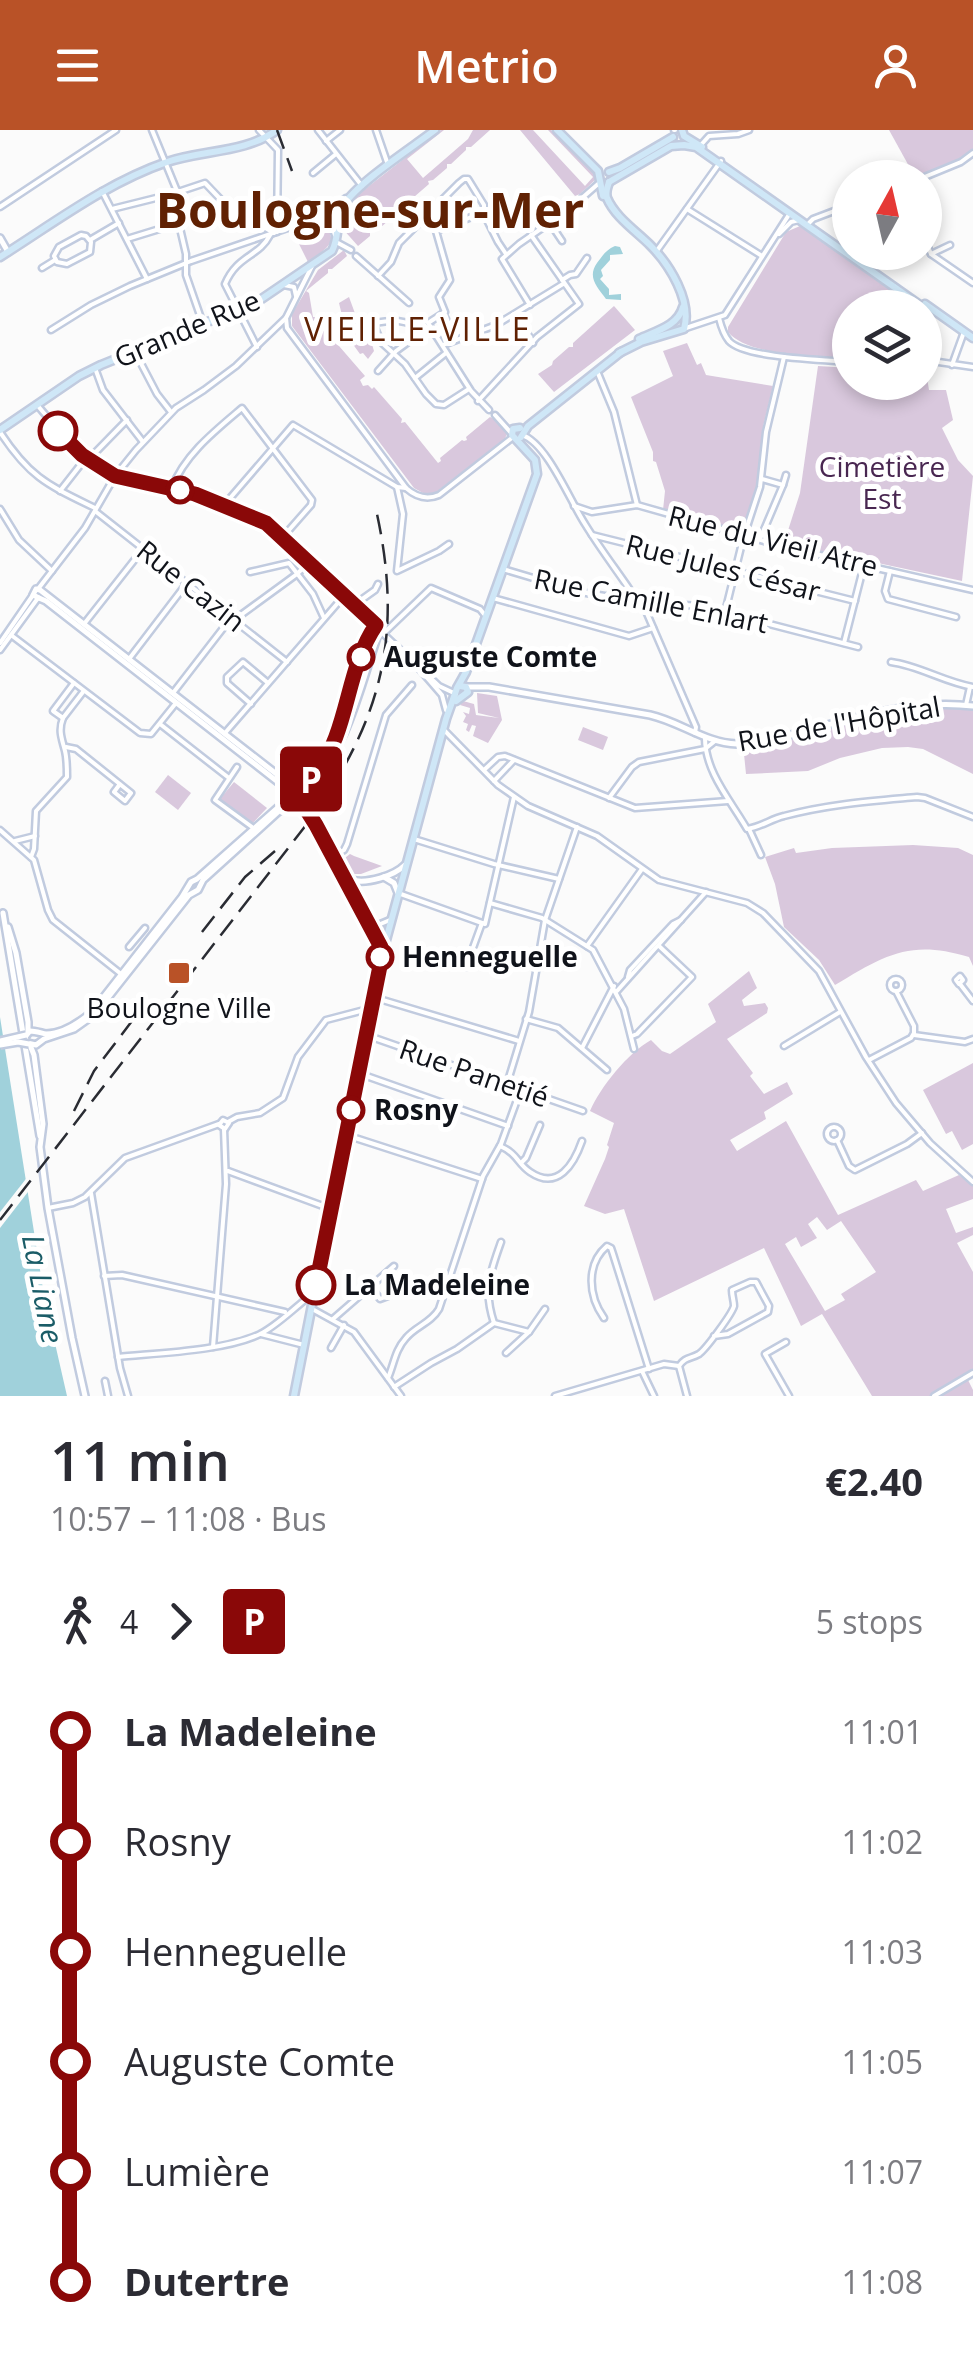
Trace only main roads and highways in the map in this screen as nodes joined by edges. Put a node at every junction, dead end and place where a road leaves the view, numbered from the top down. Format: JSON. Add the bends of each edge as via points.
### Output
{"nodes":[{"id":1,"x":435,"y":130,"type":"edge"},
{"id":2,"x":559,"y":132,"type":"edge"},
{"id":3,"x":271,"y":134,"type":"edge"},
{"id":4,"x":678,"y":135,"type":"edge"},
{"id":5,"x":720,"y":162,"type":"junction"},
{"id":6,"x":605,"y":177,"type":"junction"},
{"id":7,"x":799,"y":217,"type":"junction"},
{"id":8,"x":832,"y":239,"type":"edge"},
{"id":9,"x":4,"y":254,"type":"edge"},
{"id":10,"x":876,"y":270,"type":"edge"},
{"id":11,"x":900,"y":290,"type":"edge"},
{"id":12,"x":942,"y":319,"type":"edge"},
{"id":13,"x":963,"y":333,"type":"junction"},
{"id":14,"x":973,"y":340,"type":"edge"},
{"id":15,"x":0,"y":431,"type":"edge"},
{"id":16,"x":461,"y":691,"type":"junction"},
{"id":17,"x":444,"y":730,"type":"junction"},
{"id":18,"x":294,"y":1396,"type":"edge"}],
"edges":[{"from":1,"to":15,"type":"main road","name":"Grande Rue","via":[[353,194],[341,211],[336,243],[312,266],[238,311],[94,368]]},
{"from":2,"to":6,"type":"main road"},
{"from":3,"to":9,"type":"main road","via":[[167,162],[102,191]]},
{"from":4,"to":5,"type":"main road"},
{"from":4,"to":5,"type":"main road"},
{"from":4,"to":6,"type":"main road"},
{"from":5,"to":7,"type":"main road"},
{"from":6,"to":16,"type":"main road","via":[[604,198],[656,252],[680,290],[681,324],[636,341],[519,434],[537,474]]},
{"from":7,"to":8,"type":"main road"},
{"from":7,"to":11,"type":"main road"},
{"from":10,"to":13,"type":"main road"},
{"from":12,"to":13,"type":"main road"},
{"from":13,"to":14,"type":"main road"},
{"from":16,"to":17,"type":"main road"},
{"from":16,"to":17,"type":"main road"},
{"from":17,"to":18,"type":"main road","via":[[390,919]]}]}
